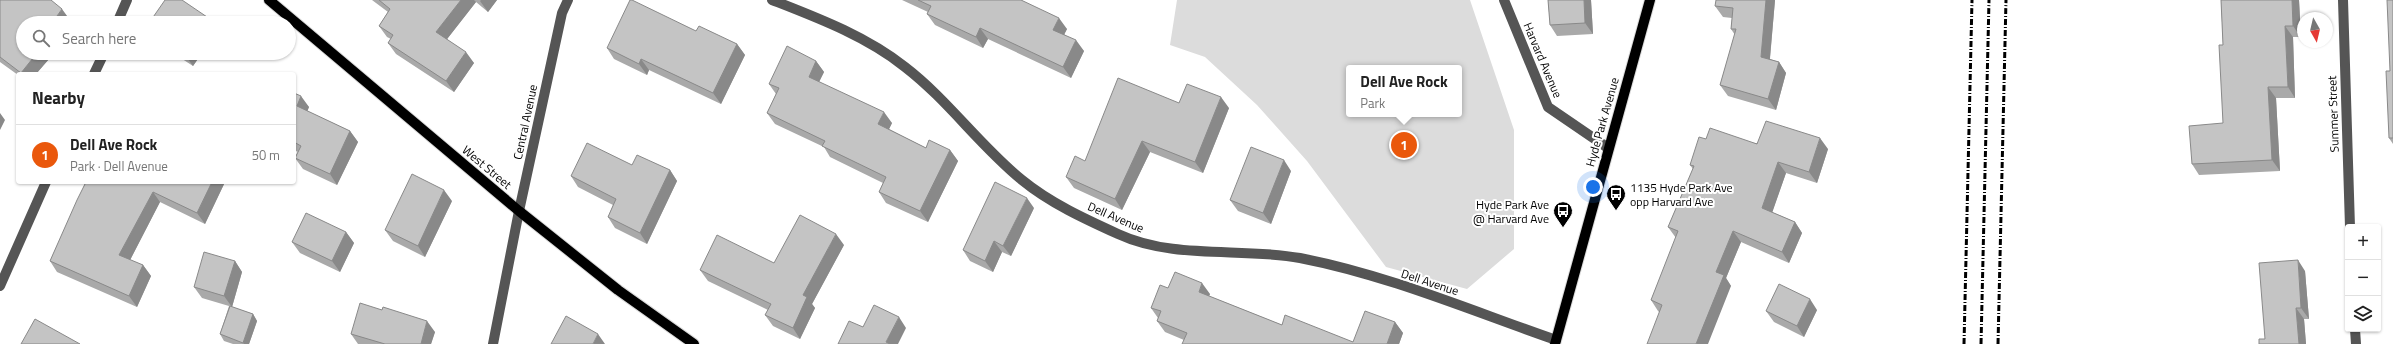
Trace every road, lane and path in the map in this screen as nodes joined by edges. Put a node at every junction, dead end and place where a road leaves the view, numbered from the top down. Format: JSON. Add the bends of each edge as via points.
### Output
{"nodes":[{"id":1,"x":127,"y":0,"type":"edge"},
{"id":2,"x":269,"y":0,"type":"edge"},
{"id":3,"x":568,"y":0,"type":"edge"},
{"id":4,"x":772,"y":0,"type":"edge"},
{"id":5,"x":1504,"y":0,"type":"edge"},
{"id":6,"x":1650,"y":0,"type":"edge"},
{"id":7,"x":2343,"y":0,"type":"edge"},
{"id":8,"x":120,"y":16,"type":"edge"},
{"id":9,"x":288,"y":16,"type":"edge"},
{"id":10,"x":296,"y":23,"type":"edge"},
{"id":11,"x":101,"y":60,"type":"edge"},
{"id":12,"x":95,"y":72,"type":"edge"},
{"id":13,"x":1608,"y":148,"type":"junction"},
{"id":14,"x":45,"y":184,"type":"edge"},
{"id":15,"x":519,"y":211,"type":"junction"},
{"id":16,"x":2350,"y":224,"type":"edge"},
{"id":17,"x":0,"y":286,"type":"edge"},
{"id":18,"x":2355,"y":332,"type":"edge"},
{"id":19,"x":1555,"y":342,"type":"edge"},
{"id":20,"x":493,"y":344,"type":"edge"},
{"id":21,"x":694,"y":344,"type":"edge"},
{"id":22,"x":2356,"y":344,"type":"edge"}],
"edges":[{"from":1,"to":8,"type":"street"},
{"from":2,"to":9,"type":"main road","name":"West Street"},
{"from":3,"to":15,"type":"street","name":"Central Avenue","via":[[562,13]]},
{"from":4,"to":19,"type":"street","name":"Dell Avenue","via":[[821,19],[873,45],[905,66],[934,91],[1022,180],[1061,206],[1120,235],[1145,244],[1266,253],[1332,265],[1445,300]]},
{"from":5,"to":13,"type":"street","name":"Harvard Avenue","via":[[1548,106]]},
{"from":6,"to":13,"type":"main road","name":"Hyde Park Avenue"},
{"from":7,"to":16,"type":"street","name":"Summer Street"},
{"from":10,"to":15,"type":"main road","name":"West Street"},
{"from":11,"to":12,"type":"street"},
{"from":13,"to":19,"type":"main road","name":"Hyde Park Avenue"},
{"from":14,"to":17,"type":"street"},
{"from":15,"to":20,"type":"street","name":"Central Avenue"},
{"from":15,"to":21,"type":"main road","name":"West Street","via":[[618,290]]},
{"from":18,"to":22,"type":"street"}]}
